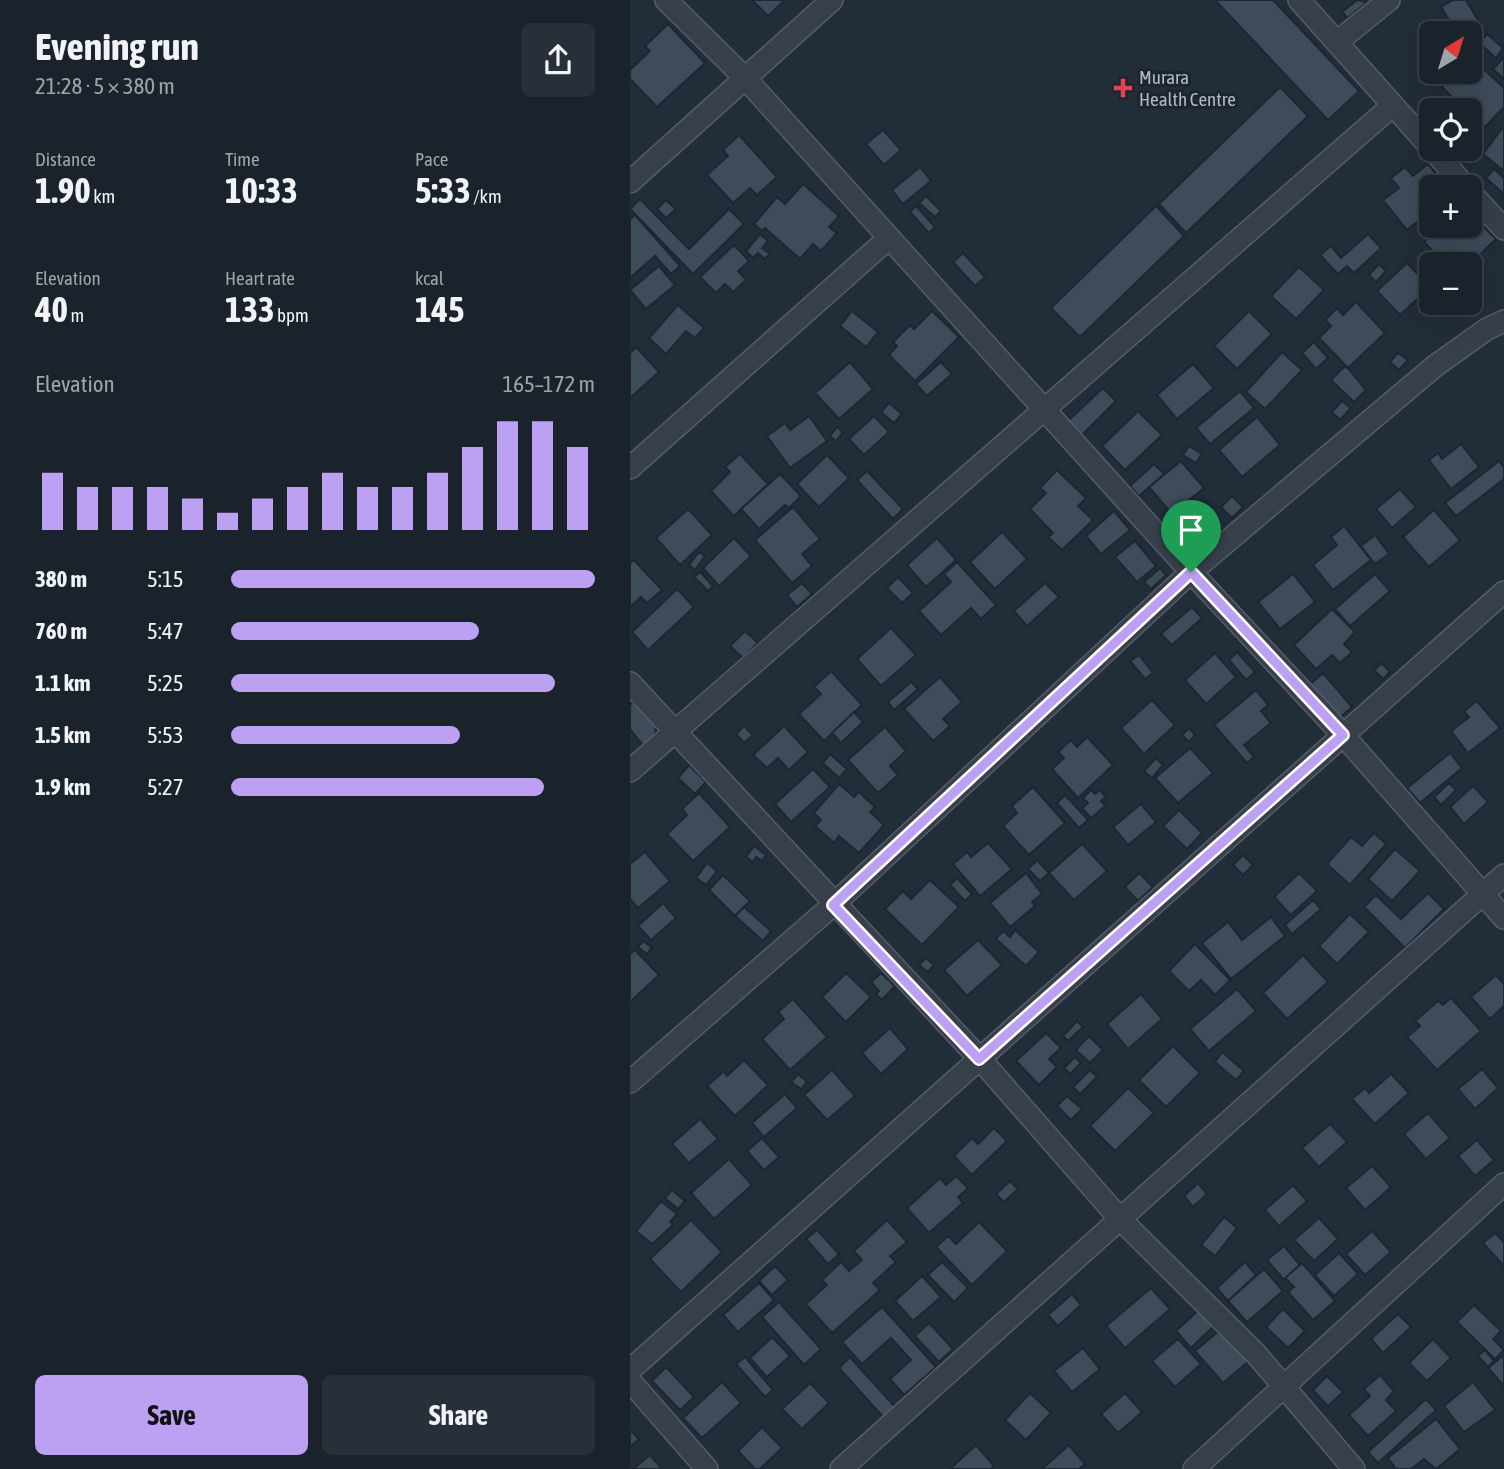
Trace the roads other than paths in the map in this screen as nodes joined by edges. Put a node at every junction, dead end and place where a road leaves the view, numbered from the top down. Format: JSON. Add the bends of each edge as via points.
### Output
{"nodes":[{"id":1,"x":666,"y":0,"type":"edge"},
{"id":2,"x":832,"y":0,"type":"edge"},
{"id":3,"x":1299,"y":0,"type":"edge"},
{"id":4,"x":1389,"y":0,"type":"edge"},
{"id":5,"x":1337,"y":42,"type":"junction"},
{"id":6,"x":745,"y":78,"type":"junction"},
{"id":7,"x":1392,"y":106,"type":"junction"},
{"id":8,"x":1455,"y":175,"type":"edge"},
{"id":9,"x":630,"y":182,"type":"edge"},
{"id":10,"x":1482,"y":205,"type":"edge"},
{"id":11,"x":1504,"y":229,"type":"edge"},
{"id":12,"x":889,"y":238,"type":"junction"},
{"id":13,"x":1504,"y":321,"type":"edge"},
{"id":14,"x":1044,"y":409,"type":"junction"},
{"id":15,"x":630,"y":468,"type":"edge"},
{"id":16,"x":1191,"y":572,"type":"junction"},
{"id":17,"x":1504,"y":592,"type":"edge"},
{"id":18,"x":630,"y":683,"type":"edge"},
{"id":19,"x":675,"y":732,"type":"junction"},
{"id":20,"x":1343,"y":735,"type":"junction"},
{"id":21,"x":630,"y":771,"type":"edge"},
{"id":22,"x":1504,"y":875,"type":"edge"},
{"id":23,"x":1482,"y":894,"type":"junction"},
{"id":24,"x":833,"y":905,"type":"junction"},
{"id":25,"x":1504,"y":918,"type":"edge"},
{"id":26,"x":979,"y":1059,"type":"junction"},
{"id":27,"x":630,"y":1083,"type":"edge"},
{"id":28,"x":1504,"y":1184,"type":"edge"},
{"id":29,"x":1120,"y":1219,"type":"junction"},
{"id":30,"x":630,"y":1370,"type":"edge"},
{"id":31,"x":630,"y":1381,"type":"edge"},
{"id":32,"x":1285,"y":1387,"type":"junction"},
{"id":33,"x":707,"y":1469,"type":"edge"},
{"id":34,"x":841,"y":1469,"type":"edge"},
{"id":35,"x":1194,"y":1469,"type":"edge"},
{"id":36,"x":1354,"y":1469,"type":"edge"}],
"edges":[{"from":1,"to":6,"type":"street"},
{"from":2,"to":6,"type":"street"},
{"from":3,"to":5,"type":"street"},
{"from":4,"to":5,"type":"street"},
{"from":5,"to":7,"type":"street"},
{"from":6,"to":9,"type":"street"},
{"from":6,"to":12,"type":"street"},
{"from":7,"to":8,"type":"street"},
{"from":7,"to":14,"type":"street"},
{"from":10,"to":11,"type":"street"},
{"from":12,"to":14,"type":"street"},
{"from":12,"to":15,"type":"street"},
{"from":13,"to":16,"type":"street","via":[[1435,366]]},
{"from":14,"to":16,"type":"street"},
{"from":14,"to":19,"type":"street"},
{"from":16,"to":20,"type":"street"},
{"from":16,"to":24,"type":"street"},
{"from":17,"to":20,"type":"street"},
{"from":18,"to":19,"type":"street"},
{"from":19,"to":21,"type":"street"},
{"from":19,"to":24,"type":"street"},
{"from":20,"to":23,"type":"street"},
{"from":20,"to":26,"type":"street"},
{"from":22,"to":23,"type":"street"},
{"from":23,"to":25,"type":"street"},
{"from":23,"to":29,"type":"street"},
{"from":24,"to":26,"type":"street"},
{"from":24,"to":27,"type":"street"},
{"from":26,"to":29,"type":"street"},
{"from":26,"to":30,"type":"street"},
{"from":28,"to":32,"type":"street"},
{"from":29,"to":32,"type":"street"},
{"from":29,"to":34,"type":"street"},
{"from":31,"to":33,"type":"street"},
{"from":32,"to":35,"type":"street"},
{"from":32,"to":36,"type":"street"}]}
